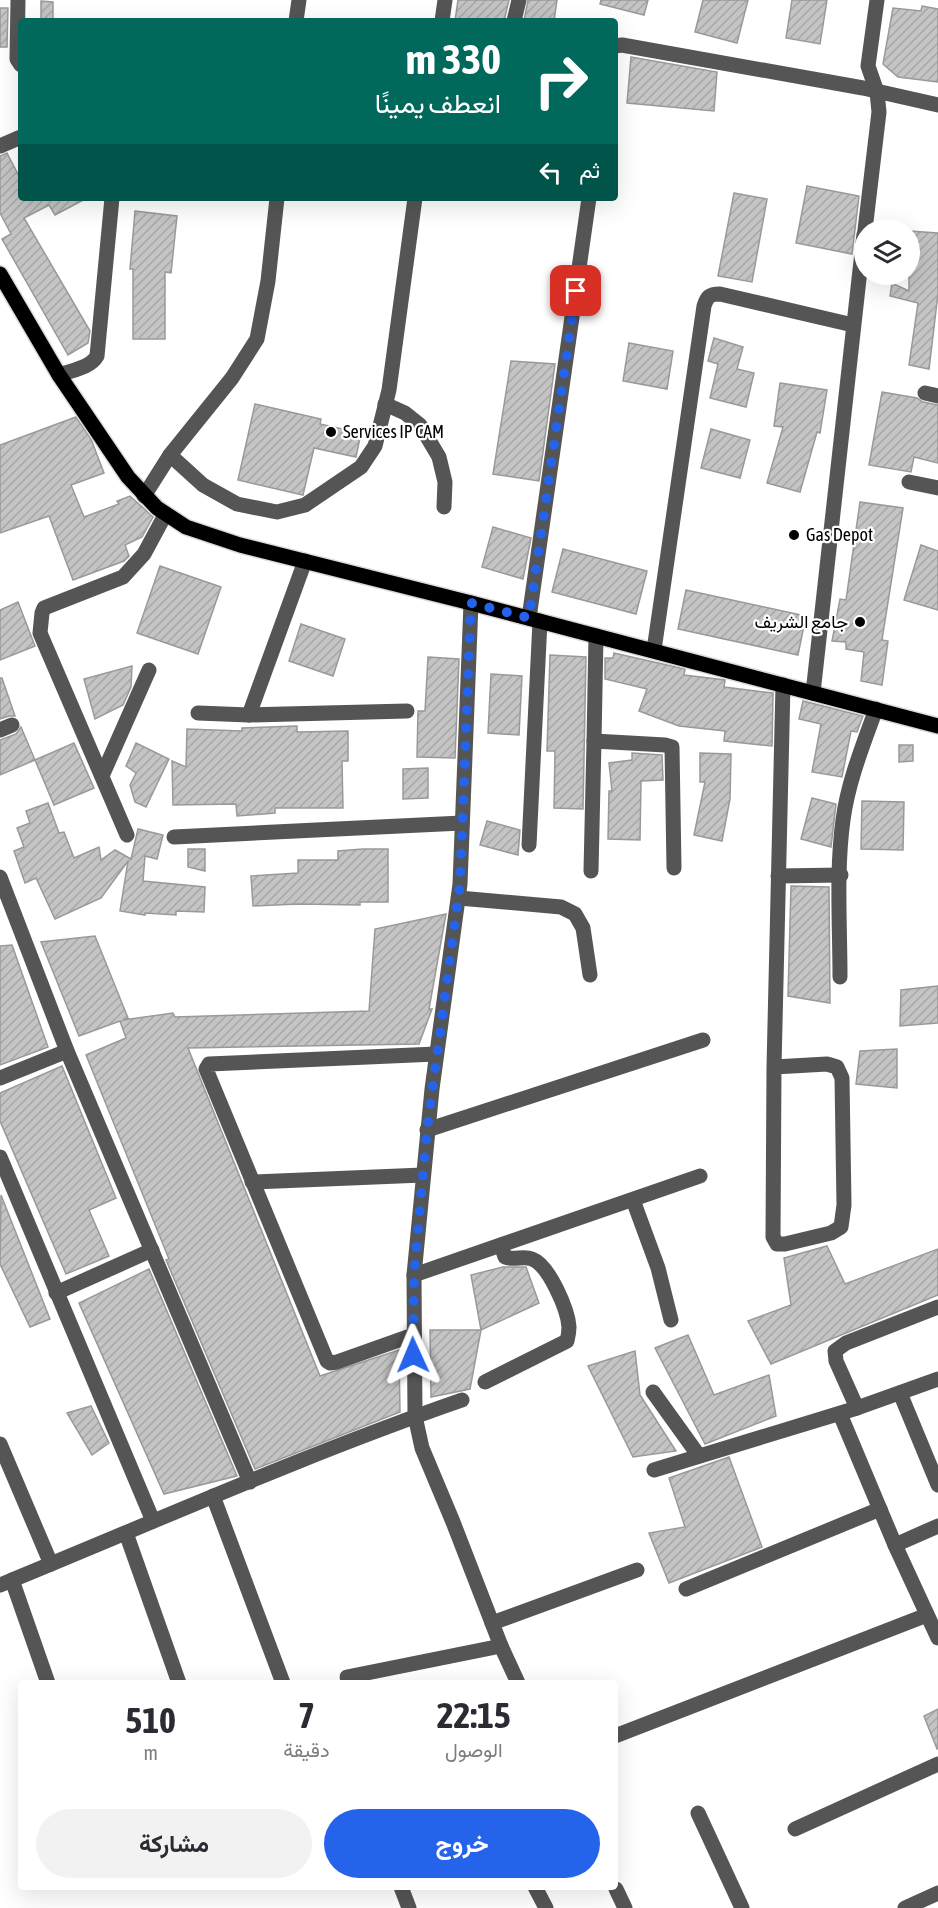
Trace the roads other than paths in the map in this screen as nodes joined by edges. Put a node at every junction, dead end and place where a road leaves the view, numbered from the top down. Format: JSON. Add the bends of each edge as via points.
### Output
{"nodes":[{"id":1,"x":18,"y":0,"type":"edge"},
{"id":2,"x":299,"y":0,"type":"edge"},
{"id":3,"x":445,"y":0,"type":"edge"},
{"id":4,"x":519,"y":0,"type":"edge"},
{"id":5,"x":877,"y":0,"type":"edge"},
{"id":6,"x":296,"y":18,"type":"edge"},
{"id":7,"x":442,"y":18,"type":"edge"},
{"id":8,"x":515,"y":18,"type":"edge"},
{"id":9,"x":618,"y":46,"type":"edge"},
{"id":10,"x":18,"y":60,"type":"edge"},
{"id":11,"x":877,"y":92,"type":"junction"},
{"id":12,"x":938,"y":105,"type":"edge"},
{"id":13,"x":18,"y":138,"type":"edge"},
{"id":14,"x":0,"y":147,"type":"edge"},
{"id":15,"x":112,"y":201,"type":"edge"},
{"id":16,"x":277,"y":201,"type":"edge"},
{"id":17,"x":415,"y":201,"type":"edge"},
{"id":18,"x":589,"y":201,"type":"edge"},
{"id":19,"x":866,"y":219,"type":"edge"},
{"id":20,"x":0,"y":274,"type":"edge"},
{"id":21,"x":858,"y":285,"type":"edge"},
{"id":22,"x":853,"y":325,"type":"junction"},
{"id":23,"x":59,"y":375,"type":"junction"},
{"id":24,"x":385,"y":404,"type":"junction"},
{"id":25,"x":170,"y":455,"type":"junction"},
{"id":26,"x":909,"y":482,"type":"dead end"},
{"id":27,"x":938,"y":488,"type":"edge"},
{"id":28,"x":144,"y":496,"type":"junction"},
{"id":29,"x":444,"y":507,"type":"dead end"},
{"id":30,"x":165,"y":515,"type":"junction"},
{"id":31,"x":305,"y":561,"type":"junction"},
{"id":32,"x":471,"y":603,"type":"junction"},
{"id":33,"x":534,"y":619,"type":"junction"},
{"id":34,"x":596,"y":636,"type":"junction"},
{"id":35,"x":654,"y":650,"type":"junction"},
{"id":36,"x":149,"y":670,"type":"dead end"},
{"id":37,"x":783,"y":684,"type":"junction"},
{"id":38,"x":813,"y":693,"type":"junction"},
{"id":39,"x":876,"y":709,"type":"junction"},
{"id":40,"x":407,"y":711,"type":"dead end"},
{"id":41,"x":198,"y":713,"type":"dead end"},
{"id":42,"x":249,"y":715,"type":"junction"},
{"id":43,"x":938,"y":726,"type":"edge"},
{"id":44,"x":594,"y":741,"type":"junction"},
{"id":45,"x":102,"y":776,"type":"junction"},
{"id":46,"x":462,"y":824,"type":"junction"},
{"id":47,"x":127,"y":835,"type":"dead end"},
{"id":48,"x":174,"y":837,"type":"dead end"},
{"id":49,"x":529,"y":845,"type":"dead end"},
{"id":50,"x":674,"y":868,"type":"dead end"},
{"id":51,"x":591,"y":871,"type":"dead end"},
{"id":52,"x":841,"y":875,"type":"junction"},
{"id":53,"x":777,"y":876,"type":"junction"},
{"id":54,"x":0,"y":877,"type":"edge"},
{"id":55,"x":459,"y":898,"type":"junction"},
{"id":56,"x":590,"y":975,"type":"dead end"},
{"id":57,"x":840,"y":977,"type":"dead end"},
{"id":58,"x":703,"y":1040,"type":"dead end"},
{"id":59,"x":67,"y":1051,"type":"junction"},
{"id":60,"x":436,"y":1054,"type":"junction"},
{"id":61,"x":774,"y":1067,"type":"junction"},
{"id":62,"x":0,"y":1078,"type":"edge"},
{"id":63,"x":427,"y":1130,"type":"junction"},
{"id":64,"x":0,"y":1157,"type":"edge"},
{"id":65,"x":423,"y":1176,"type":"junction"},
{"id":66,"x":700,"y":1176,"type":"dead end"},
{"id":67,"x":252,"y":1182,"type":"junction"},
{"id":68,"x":633,"y":1200,"type":"junction"},
{"id":69,"x":501,"y":1245,"type":"junction"},
{"id":70,"x":152,"y":1250,"type":"junction"},
{"id":71,"x":414,"y":1275,"type":"junction"},
{"id":72,"x":57,"y":1293,"type":"junction"},
{"id":73,"x":938,"y":1307,"type":"edge"},
{"id":74,"x":671,"y":1320,"type":"dead end"},
{"id":75,"x":413,"y":1335,"type":"junction"},
{"id":76,"x":938,"y":1379,"type":"edge"},
{"id":77,"x":485,"y":1382,"type":"dead end"},
{"id":78,"x":653,"y":1392,"type":"dead end"},
{"id":79,"x":900,"y":1393,"type":"junction"},
{"id":80,"x":462,"y":1400,"type":"dead end"},
{"id":81,"x":857,"y":1408,"type":"junction"},
{"id":82,"x":840,"y":1414,"type":"junction"},
{"id":83,"x":415,"y":1416,"type":"junction"},
{"id":84,"x":2,"y":1452,"type":"edge"},
{"id":85,"x":699,"y":1456,"type":"junction"},
{"id":86,"x":654,"y":1470,"type":"dead end"},
{"id":87,"x":250,"y":1482,"type":"junction"},
{"id":88,"x":938,"y":1485,"type":"edge"},
{"id":89,"x":213,"y":1496,"type":"junction"},
{"id":90,"x":880,"y":1509,"type":"junction"},
{"id":91,"x":153,"y":1521,"type":"junction"},
{"id":92,"x":938,"y":1526,"type":"edge"},
{"id":93,"x":126,"y":1533,"type":"junction"},
{"id":94,"x":895,"y":1545,"type":"junction"},
{"id":95,"x":51,"y":1564,"type":"junction"},
{"id":96,"x":637,"y":1570,"type":"dead end"},
{"id":97,"x":6,"y":1582,"type":"edge"},
{"id":98,"x":686,"y":1589,"type":"dead end"},
{"id":99,"x":927,"y":1615,"type":"junction"},
{"id":100,"x":492,"y":1623,"type":"junction"},
{"id":101,"x":938,"y":1638,"type":"edge"},
{"id":102,"x":501,"y":1646,"type":"junction"},
{"id":103,"x":347,"y":1677,"type":"dead end"},
{"id":104,"x":47,"y":1680,"type":"edge"},
{"id":105,"x":178,"y":1680,"type":"edge"},
{"id":106,"x":282,"y":1680,"type":"edge"},
{"id":107,"x":517,"y":1680,"type":"edge"},
{"id":108,"x":618,"y":1735,"type":"edge"},
{"id":109,"x":938,"y":1764,"type":"edge"},
{"id":110,"x":698,"y":1813,"type":"dead end"},
{"id":111,"x":795,"y":1829,"type":"dead end"},
{"id":112,"x":402,"y":1890,"type":"edge"},
{"id":113,"x":537,"y":1890,"type":"edge"},
{"id":114,"x":616,"y":1890,"type":"edge"},
{"id":115,"x":938,"y":1893,"type":"edge"},
{"id":116,"x":409,"y":1908,"type":"edge"},
{"id":117,"x":546,"y":1908,"type":"edge"},
{"id":118,"x":625,"y":1908,"type":"edge"},
{"id":119,"x":742,"y":1908,"type":"edge"},
{"id":120,"x":905,"y":1908,"type":"edge"}],
"edges":[{"from":1,"to":10,"type":"street"},
{"from":2,"to":6,"type":"street"},
{"from":3,"to":7,"type":"street"},
{"from":4,"to":8,"type":"street"},
{"from":5,"to":11,"type":"street","via":[[868,66]]},
{"from":9,"to":11,"type":"street"},
{"from":11,"to":12,"type":"street"},
{"from":11,"to":19,"type":"street","via":[[879,112]]},
{"from":13,"to":14,"type":"street"},
{"from":15,"to":23,"type":"street","via":[[98,356],[88,365]]},
{"from":16,"to":25,"type":"street","via":[[257,339],[232,378]]},
{"from":17,"to":24,"type":"street"},
{"from":18,"to":33,"type":"street"},
{"from":20,"to":23,"type":"main road"},
{"from":21,"to":22,"type":"street"},
{"from":22,"to":35,"type":"street","via":[[720,294],[707,297]]},
{"from":22,"to":38,"type":"street"},
{"from":23,"to":28,"type":"main road"},
{"from":24,"to":25,"type":"street","via":[[375,446],[361,467],[306,505],[277,512],[237,504],[203,485]]},
{"from":24,"to":29,"type":"street","via":[[420,425],[439,457],[445,482]]},
{"from":25,"to":28,"type":"street"},
{"from":26,"to":27,"type":"street"},
{"from":28,"to":30,"type":"main road"},
{"from":30,"to":31,"type":"main road","via":[[211,537]]},
{"from":30,"to":45,"type":"street","via":[[144,554],[123,577],[45,608],[42,613],[40,633]]},
{"from":31,"to":32,"type":"main road"},
{"from":31,"to":42,"type":"street"},
{"from":32,"to":33,"type":"main road"},
{"from":32,"to":46,"type":"street"},
{"from":33,"to":34,"type":"main road"},
{"from":33,"to":49,"type":"street"},
{"from":34,"to":35,"type":"main road"},
{"from":34,"to":44,"type":"street"},
{"from":35,"to":37,"type":"main road"},
{"from":36,"to":45,"type":"street"},
{"from":37,"to":38,"type":"main road"},
{"from":37,"to":53,"type":"street"},
{"from":38,"to":39,"type":"main road"},
{"from":39,"to":43,"type":"main road"},
{"from":39,"to":52,"type":"street","via":[[843,819]]},
{"from":40,"to":42,"type":"street"},
{"from":41,"to":42,"type":"street"},
{"from":44,"to":50,"type":"street","via":[[672,747]]},
{"from":44,"to":51,"type":"street"},
{"from":45,"to":47,"type":"street"},
{"from":46,"to":48,"type":"street"},
{"from":46,"to":55,"type":"street"},
{"from":52,"to":53,"type":"street"},
{"from":52,"to":57,"type":"street"},
{"from":53,"to":61,"type":"street"},
{"from":54,"to":59,"type":"street"},
{"from":55,"to":56,"type":"street","via":[[561,907],[575,914],[583,928]]},
{"from":55,"to":60,"type":"street"},
{"from":58,"to":63,"type":"street"},
{"from":59,"to":62,"type":"street"},
{"from":59,"to":70,"type":"street"},
{"from":60,"to":63,"type":"street"},
{"from":60,"to":67,"type":"street","via":[[209,1064],[206,1069]]},
{"from":61,"to":61,"type":"street","via":[[773,1237],[777,1244],[785,1244],[841,1227],[842,1078],[837,1067],[827,1064]]},
{"from":63,"to":65,"type":"street"},
{"from":64,"to":72,"type":"street"},
{"from":65,"to":67,"type":"street"},
{"from":65,"to":71,"type":"street"},
{"from":66,"to":68,"type":"street"},
{"from":67,"to":75,"type":"street","via":[[327,1361],[338,1362]]},
{"from":68,"to":69,"type":"street"},
{"from":68,"to":74,"type":"street","via":[[658,1268]]},
{"from":69,"to":71,"type":"street"},
{"from":69,"to":77,"type":"street","via":[[505,1257],[534,1259],[548,1273],[569,1327],[567,1341]]},
{"from":70,"to":72,"type":"street"},
{"from":70,"to":87,"type":"street"},
{"from":71,"to":75,"type":"street"},
{"from":72,"to":91,"type":"street"},
{"from":73,"to":81,"type":"street","via":[[846,1342],[835,1352]]},
{"from":75,"to":83,"type":"street"},
{"from":76,"to":79,"type":"street"},
{"from":78,"to":85,"type":"street"},
{"from":79,"to":81,"type":"street"},
{"from":79,"to":88,"type":"street"},
{"from":80,"to":83,"type":"street"},
{"from":81,"to":82,"type":"street"},
{"from":82,"to":85,"type":"street"},
{"from":82,"to":90,"type":"street"},
{"from":83,"to":87,"type":"street"},
{"from":83,"to":100,"type":"street","via":[[422,1448]]},
{"from":84,"to":95,"type":"street"},
{"from":85,"to":86,"type":"street"},
{"from":87,"to":89,"type":"street"},
{"from":89,"to":91,"type":"street"},
{"from":89,"to":106,"type":"street"},
{"from":90,"to":94,"type":"street"},
{"from":90,"to":98,"type":"street"},
{"from":91,"to":93,"type":"street"},
{"from":92,"to":94,"type":"street"},
{"from":93,"to":95,"type":"street"},
{"from":93,"to":105,"type":"street"},
{"from":94,"to":99,"type":"street"},
{"from":95,"to":97,"type":"street"},
{"from":96,"to":100,"type":"street"},
{"from":97,"to":104,"type":"street"},
{"from":99,"to":101,"type":"street"},
{"from":99,"to":108,"type":"street"},
{"from":100,"to":102,"type":"street"},
{"from":102,"to":103,"type":"street"},
{"from":102,"to":107,"type":"street"},
{"from":109,"to":111,"type":"street"},
{"from":110,"to":119,"type":"street"},
{"from":112,"to":116,"type":"street"},
{"from":113,"to":117,"type":"street"},
{"from":114,"to":118,"type":"street"},
{"from":115,"to":120,"type":"street"}]}
